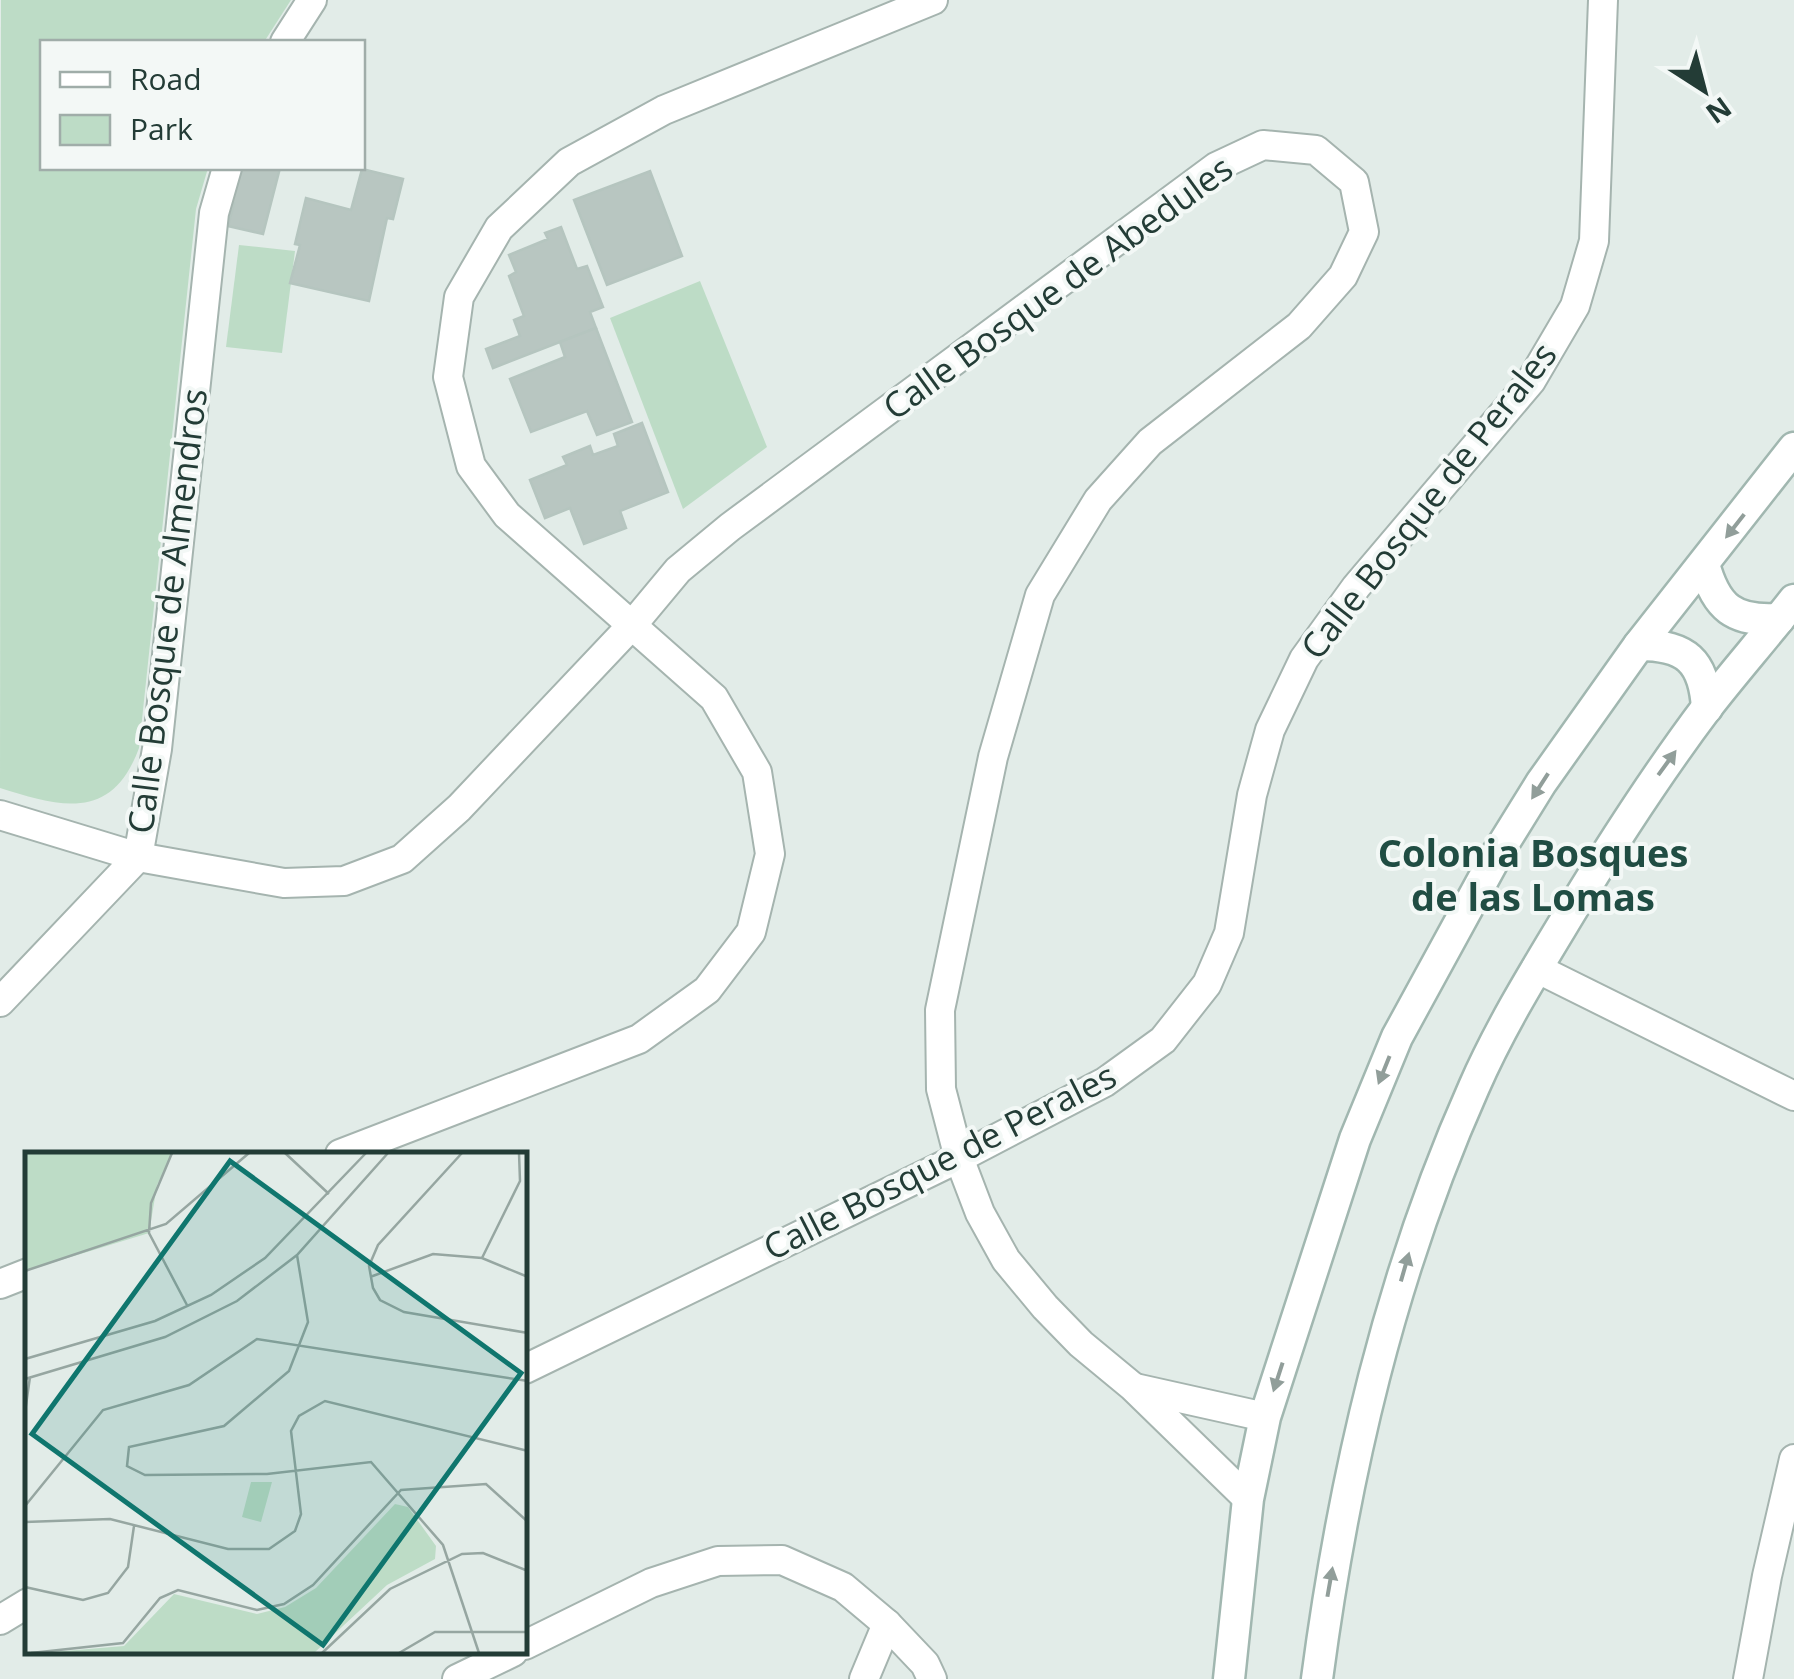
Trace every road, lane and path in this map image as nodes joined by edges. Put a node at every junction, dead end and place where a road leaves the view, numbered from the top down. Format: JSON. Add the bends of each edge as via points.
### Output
{"nodes":[{"id":1,"x":312,"y":0,"type":"edge"},
{"id":2,"x":934,"y":0,"type":"edge"},
{"id":3,"x":1603,"y":0,"type":"edge"},
{"id":4,"x":287,"y":40,"type":"edge"},
{"id":5,"x":226,"y":170,"type":"edge"},
{"id":6,"x":1794,"y":448,"type":"edge"},
{"id":7,"x":1704,"y":564,"type":"junction"},
{"id":8,"x":1786,"y":610,"type":"edge"},
{"id":9,"x":633,"y":624,"type":"junction"},
{"id":10,"x":1639,"y":645,"type":"junction"},
{"id":11,"x":1708,"y":708,"type":"junction"},
{"id":12,"x":0,"y":815,"type":"edge"},
{"id":13,"x":138,"y":857,"type":"junction"},
{"id":14,"x":1536,"y":968,"type":"junction"},
{"id":15,"x":0,"y":1002,"type":"edge"},
{"id":16,"x":1794,"y":1096,"type":"edge"},
{"id":17,"x":345,"y":1152,"type":"edge"},
{"id":18,"x":959,"y":1158,"type":"junction"},
{"id":19,"x":25,"y":1274,"type":"edge"},
{"id":20,"x":0,"y":1284,"type":"edge"},
{"id":21,"x":528,"y":1367,"type":"edge"},
{"id":22,"x":1134,"y":1388,"type":"junction"},
{"id":23,"x":1265,"y":1417,"type":"junction"},
{"id":24,"x":1794,"y":1459,"type":"edge"},
{"id":25,"x":1248,"y":1499,"type":"junction"},
{"id":26,"x":25,"y":1605,"type":"edge"},
{"id":27,"x":0,"y":1620,"type":"edge"},
{"id":28,"x":887,"y":1624,"type":"junction"},
{"id":29,"x":528,"y":1644,"type":"edge"},
{"id":30,"x":508,"y":1654,"type":"edge"},
{"id":31,"x":457,"y":1679,"type":"edge"},
{"id":32,"x":864,"y":1679,"type":"edge"},
{"id":33,"x":932,"y":1679,"type":"edge"},
{"id":34,"x":1230,"y":1679,"type":"edge"},
{"id":35,"x":1317,"y":1679,"type":"edge"},
{"id":36,"x":1748,"y":1679,"type":"edge"}],
"edges":[{"from":1,"to":4,"type":"street"},
{"from":2,"to":9,"type":"street","via":[[664,110],[569,162],[499,228],[459,297],[448,377],[470,466],[507,515]]},
{"from":3,"to":18,"type":"street","name":"Calle Bosque de Perales","via":[[1594,241],[1575,306],[1532,381],[1304,659],[1270,730],[1229,932],[1207,984],[1163,1040],[1105,1082]]},
{"from":5,"to":13,"type":"street","name":"Calle Bosque de Almendros","via":[[214,213],[157,750]]},
{"from":6,"to":7,"type":"main road","one_way":true},
{"from":7,"to":8,"type":"main road","via":[[1711,590],[1728,610],[1752,621]]},
{"from":7,"to":10,"type":"main road"},
{"from":8,"to":11,"type":"main road"},
{"from":9,"to":13,"type":"street","name":"Calle Bosque de Abedules","via":[[460,808],[402,859],[344,881],[284,882]]},
{"from":9,"to":17,"type":"street","via":[[714,698],[757,772],[770,854],[750,932],[707,990],[639,1038]]},
{"from":9,"to":18,"type":"street","name":"Calle Bosque de Abedules","via":[[678,570],[730,527],[1216,167],[1263,145],[1298,148],[1316,150],[1354,182],[1364,232],[1343,276],[1299,326],[1150,442],[1098,500],[1040,595],[993,757],[940,1010],[941,1090]]},
{"from":10,"to":11,"type":"main road","via":[[1666,645],[1690,658],[1705,680]]},
{"from":10,"to":23,"type":"main road","one_way":true,"via":[[1496,854],[1397,1037],[1356,1139]]},
{"from":14,"to":11,"type":"main road","one_way":true,"via":[[1629,817]]},
{"from":12,"to":13,"type":"street","name":"Calle Bosque de Abedules"},
{"from":13,"to":15,"type":"street","name":"Calle Bosque de Almendros"},
{"from":14,"to":16,"type":"street"},
{"from":35,"to":14,"type":"main road","one_way":true,"via":[[1368,1394],[1418,1225],[1475,1084]]},
{"from":18,"to":21,"type":"street","name":"Calle Bosque de Perales"},
{"from":18,"to":22,"type":"street","name":"Calle Bosque de Abedules","via":[[1006,1260],[1045,1307]]},
{"from":19,"to":20,"type":"street"},
{"from":22,"to":23,"type":"street","name":"Calle Bosque de Abedules"},
{"from":22,"to":25,"type":"street","name":"Calle Bosque de Abedules"},
{"from":23,"to":25,"type":"main road"},
{"from":24,"to":36,"type":"street"},
{"from":25,"to":34,"type":"main road"},
{"from":26,"to":27,"type":"street"},
{"from":28,"to":29,"type":"street","via":[[843,1586],[782,1560],[718,1562],[651,1583]]},
{"from":28,"to":32,"type":"street"},
{"from":28,"to":33,"type":"street"},
{"from":30,"to":31,"type":"street"}]}
